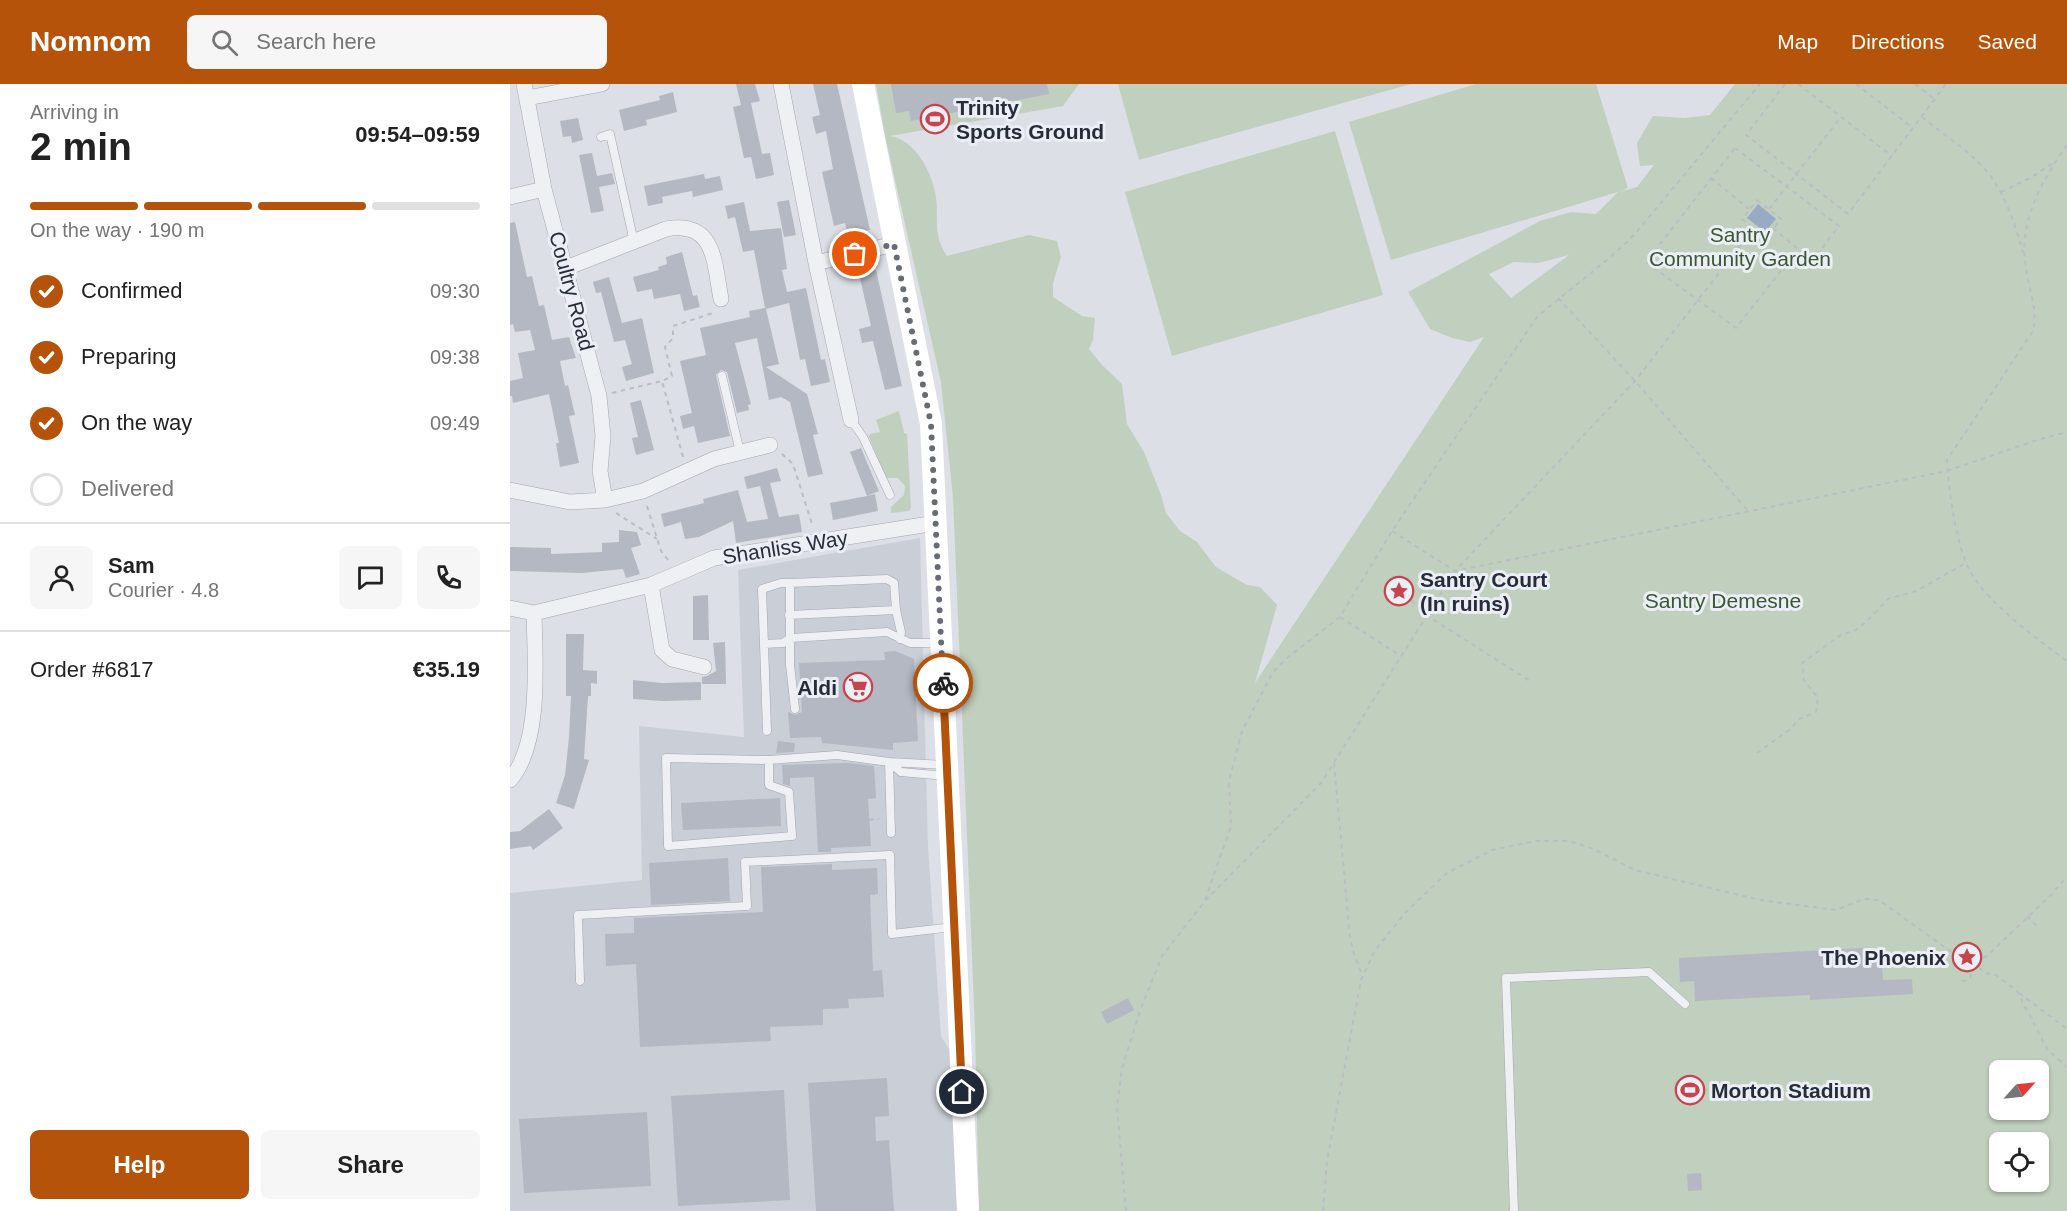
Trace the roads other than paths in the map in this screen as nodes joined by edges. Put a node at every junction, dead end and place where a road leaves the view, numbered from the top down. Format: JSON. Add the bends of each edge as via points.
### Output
{"nodes":[{"id":1,"x":599,"y":84,"type":"edge"},
{"id":2,"x":781,"y":84,"type":"edge"},
{"id":3,"x":863,"y":84,"type":"edge"},
{"id":4,"x":525,"y":91,"type":"edge"},
{"id":5,"x":602,"y":136,"type":"dead end"},
{"id":6,"x":544,"y":189,"type":"junction"},
{"id":7,"x":510,"y":197,"type":"edge"},
{"id":8,"x":634,"y":242,"type":"junction"},
{"id":9,"x":894,"y":244,"type":"junction"},
{"id":10,"x":816,"y":263,"type":"junction"},
{"id":11,"x":566,"y":268,"type":"junction"},
{"id":12,"x":721,"y":299,"type":"road end"},
{"id":13,"x":722,"y":376,"type":"dead end"},
{"id":14,"x":851,"y":420,"type":"joint"},
{"id":15,"x":771,"y":445,"type":"road end"},
{"id":16,"x":740,"y":452,"type":"junction"},
{"id":17,"x":510,"y":490,"type":"edge"},
{"id":18,"x":890,"y":495,"type":"dead end"},
{"id":19,"x":607,"y":504,"type":"junction"},
{"id":20,"x":930,"y":524,"type":"junction"},
{"id":21,"x":790,"y":583,"type":"junction"},
{"id":22,"x":651,"y":585,"type":"junction"},
{"id":23,"x":510,"y":608,"type":"edge"},
{"id":24,"x":896,"y":610,"type":"junction"},
{"id":25,"x":534,"y":613,"type":"junction"},
{"id":26,"x":789,"y":615,"type":"junction"},
{"id":27,"x":791,"y":638,"type":"junction"},
{"id":28,"x":900,"y":639,"type":"junction"},
{"id":29,"x":941,"y":643,"type":"junction"},
{"id":30,"x":764,"y":644,"type":"junction"},
{"id":31,"x":704,"y":667,"type":"dead end"},
{"id":32,"x":795,"y":709,"type":"dead end"},
{"id":33,"x":767,"y":731,"type":"dead end"},
{"id":34,"x":769,"y":760,"type":"junction"},
{"id":35,"x":889,"y":762,"type":"junction"},
{"id":36,"x":947,"y":771,"type":"junction"},
{"id":37,"x":510,"y":780,"type":"edge"},
{"id":38,"x":891,"y":833,"type":"dead end"},
{"id":39,"x":954,"y":926,"type":"junction"},
{"id":40,"x":580,"y":981,"type":"dead end"},
{"id":41,"x":1684,"y":1004,"type":"dead end"},
{"id":42,"x":968,"y":1211,"type":"edge"},
{"id":43,"x":1514,"y":1211,"type":"edge"}],
"edges":[{"from":1,"to":4,"type":"street"},
{"from":2,"to":10,"type":"street"},
{"from":3,"to":9,"type":"main road"},
{"from":4,"to":6,"type":"street","name":"Coultry Road"},
{"from":5,"to":8,"type":"lane","via":[[610,134]]},
{"from":6,"to":7,"type":"street"},
{"from":6,"to":11,"type":"street","name":"Coultry Road"},
{"from":8,"to":11,"type":"street"},
{"from":8,"to":12,"type":"street","via":[[682,226],[702,234],[711,248]]},
{"from":9,"to":10,"type":"street"},
{"from":9,"to":20,"type":"main road","via":[[931,424]]},
{"from":10,"to":14,"type":"street"},
{"from":11,"to":19,"type":"street","name":"Coultry Road","via":[[599,396],[603,436],[600,471]]},
{"from":13,"to":16,"type":"lane"},
{"from":14,"to":18,"type":"lane"},
{"from":15,"to":16,"type":"street"},
{"from":16,"to":19,"type":"street"},
{"from":17,"to":19,"type":"street","via":[[570,502]]},
{"from":20,"to":22,"type":"street","name":"Shanliss Way","via":[[714,558]]},
{"from":20,"to":29,"type":"main road"},
{"from":21,"to":24,"type":"lane","via":[[887,579],[894,583]]},
{"from":21,"to":26,"type":"lane"},
{"from":21,"to":30,"type":"lane","via":[[762,589]]},
{"from":22,"to":25,"type":"street","name":"Shanliss Way"},
{"from":22,"to":31,"type":"street","via":[[662,650],[672,659]]},
{"from":23,"to":25,"type":"street","name":"Shanliss Way"},
{"from":24,"to":26,"type":"lane"},
{"from":24,"to":28,"type":"lane"},
{"from":25,"to":37,"type":"street","via":[[536,681],[530,729],[525,756]]},
{"from":26,"to":27,"type":"lane"},
{"from":27,"to":28,"type":"lane","via":[[887,632]]},
{"from":27,"to":30,"type":"lane","via":[[783,643]]},
{"from":27,"to":32,"type":"lane"},
{"from":28,"to":29,"type":"lane","via":[[910,643]]},
{"from":29,"to":36,"type":"main road"},
{"from":30,"to":33,"type":"lane"},
{"from":34,"to":34,"type":"lane","via":[[666,758],[668,846],[792,836],[789,792],[769,785]]},
{"from":34,"to":35,"type":"lane","via":[[837,755]]},
{"from":35,"to":36,"type":"lane"},
{"from":35,"to":38,"type":"lane"},
{"from":36,"to":39,"type":"main road"},
{"from":39,"to":40,"type":"lane","via":[[892,934],[890,855],[745,862],[747,906],[578,915]]},
{"from":39,"to":42,"type":"main road"},
{"from":41,"to":43,"type":"lane","via":[[1648,972],[1506,978]]}]}
